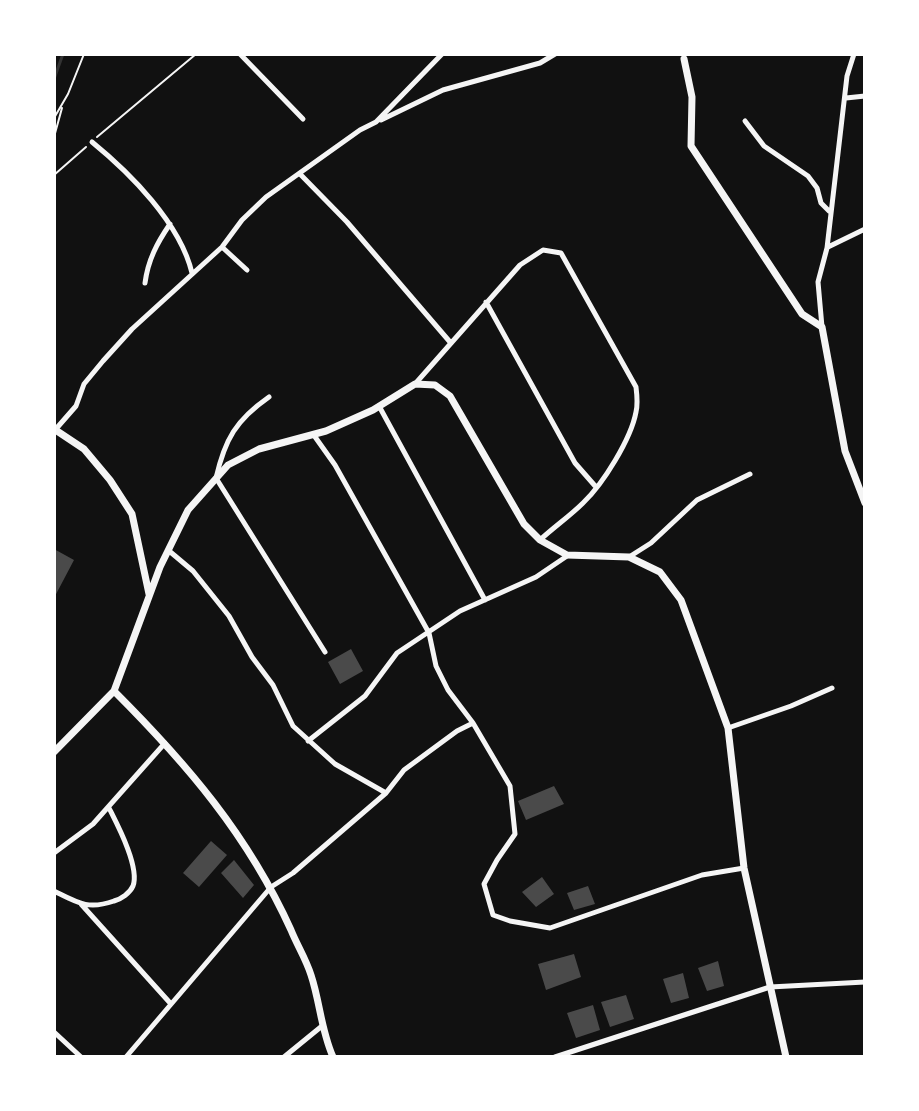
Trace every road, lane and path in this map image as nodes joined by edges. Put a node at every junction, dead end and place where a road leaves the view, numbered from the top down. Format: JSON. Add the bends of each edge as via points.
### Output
{"nodes":[{"id":1,"x":84,"y":54,"type":"edge"},
{"id":2,"x":196,"y":54,"type":"edge"},
{"id":3,"x":240,"y":54,"type":"edge"},
{"id":4,"x":442,"y":54,"type":"edge"},
{"id":5,"x":555,"y":54,"type":"edge"},
{"id":6,"x":854,"y":54,"type":"edge"},
{"id":7,"x":684,"y":59,"type":"dead end"},
{"id":8,"x":865,"y":96,"type":"edge"},
{"id":9,"x":846,"y":98,"type":"junction"},
{"id":10,"x":63,"y":104,"type":"junction"},
{"id":11,"x":54,"y":118,"type":"edge"},
{"id":12,"x":303,"y":119,"type":"dead end"},
{"id":13,"x":745,"y":121,"type":"dead end"},
{"id":14,"x":376,"y":122,"type":"junction"},
{"id":15,"x":54,"y":137,"type":"edge"},
{"id":16,"x":92,"y":142,"type":"junction"},
{"id":17,"x":300,"y":174,"type":"junction"},
{"id":18,"x":54,"y":175,"type":"edge"},
{"id":19,"x":829,"y":211,"type":"junction"},
{"id":20,"x":170,"y":224,"type":"junction"},
{"id":21,"x":865,"y":229,"type":"edge"},
{"id":22,"x":222,"y":247,"type":"junction"},
{"id":23,"x":827,"y":248,"type":"junction"},
{"id":24,"x":247,"y":270,"type":"dead end"},
{"id":25,"x":192,"y":273,"type":"junction"},
{"id":26,"x":145,"y":283,"type":"dead end"},
{"id":27,"x":486,"y":302,"type":"junction"},
{"id":28,"x":822,"y":327,"type":"junction"},
{"id":29,"x":450,"y":342,"type":"junction"},
{"id":30,"x":415,"y":384,"type":"junction"},
{"id":31,"x":269,"y":397,"type":"dead end"},
{"id":32,"x":379,"y":406,"type":"junction"},
{"id":33,"x":54,"y":430,"type":"edge"},
{"id":34,"x":312,"y":433,"type":"junction"},
{"id":35,"x":750,"y":474,"type":"dead end"},
{"id":36,"x":216,"y":478,"type":"junction"},
{"id":37,"x":596,"y":487,"type":"junction"},
{"id":38,"x":865,"y":503,"type":"edge"},
{"id":39,"x":540,"y":540,"type":"junction"},
{"id":40,"x":168,"y":550,"type":"junction"},
{"id":41,"x":567,"y":555,"type":"junction"},
{"id":42,"x":629,"y":557,"type":"junction"},
{"id":43,"x":149,"y":596,"type":"junction"},
{"id":44,"x":485,"y":600,"type":"junction"},
{"id":45,"x":429,"y":633,"type":"junction"},
{"id":46,"x":325,"y":652,"type":"dead end"},
{"id":47,"x":832,"y":688,"type":"dead end"},
{"id":48,"x":114,"y":691,"type":"junction"},
{"id":49,"x":473,"y":723,"type":"junction"},
{"id":50,"x":728,"y":728,"type":"junction"},
{"id":51,"x":308,"y":741,"type":"junction"},
{"id":52,"x":166,"y":743,"type":"junction"},
{"id":53,"x":54,"y":752,"type":"edge"},
{"id":54,"x":386,"y":793,"type":"junction"},
{"id":55,"x":109,"y":808,"type":"junction"},
{"id":56,"x":54,"y":853,"type":"edge"},
{"id":57,"x":744,"y":868,"type":"junction"},
{"id":58,"x":271,"y":887,"type":"junction"},
{"id":59,"x":54,"y":891,"type":"edge"},
{"id":60,"x":81,"y":904,"type":"junction"},
{"id":61,"x":865,"y":982,"type":"edge"},
{"id":62,"x":770,"y":987,"type":"junction"},
{"id":63,"x":171,"y":1004,"type":"junction"},
{"id":64,"x":322,"y":1026,"type":"junction"},
{"id":65,"x":54,"y":1032,"type":"edge"},
{"id":66,"x":81,"y":1057,"type":"edge"},
{"id":67,"x":126,"y":1057,"type":"edge"},
{"id":68,"x":284,"y":1057,"type":"edge"},
{"id":69,"x":333,"y":1057,"type":"edge"},
{"id":70,"x":555,"y":1057,"type":"edge"},
{"id":71,"x":786,"y":1057,"type":"edge"}],
"edges":[{"from":1,"to":10,"type":"path"},
{"from":2,"to":16,"type":"path"},
{"from":3,"to":12,"type":"street"},
{"from":4,"to":14,"type":"street"},
{"from":5,"to":14,"type":"street","via":[[443,90]]},
{"from":6,"to":9,"type":"street"},
{"from":7,"to":28,"type":"street","via":[[692,97],[691,146],[802,314]]},
{"from":8,"to":9,"type":"street"},
{"from":9,"to":19,"type":"street"},
{"from":10,"to":11,"type":"path"},
{"from":10,"to":15,"type":"path"},
{"from":13,"to":19,"type":"street","via":[[764,146],[808,176]]},
{"from":14,"to":17,"type":"street"},
{"from":16,"to":18,"type":"path"},
{"from":16,"to":20,"type":"street"},
{"from":17,"to":22,"type":"street","via":[[266,197]]},
{"from":17,"to":29,"type":"street"},
{"from":19,"to":23,"type":"street"},
{"from":20,"to":25,"type":"street"},
{"from":20,"to":26,"type":"street","via":[[152,254]]},
{"from":21,"to":23,"type":"street"},
{"from":22,"to":24,"type":"street"},
{"from":22,"to":25,"type":"street"},
{"from":23,"to":28,"type":"street","via":[[818,282]]},
{"from":25,"to":33,"type":"street","via":[[103,361],[84,384],[76,406]]},
{"from":27,"to":29,"type":"street"},
{"from":27,"to":37,"type":"street","via":[[575,463]]},
{"from":27,"to":37,"type":"street","via":[[520,265],[543,250],[561,253],[636,387],[632,427]]},
{"from":28,"to":38,"type":"street","via":[[845,451]]},
{"from":29,"to":30,"type":"street"},
{"from":30,"to":32,"type":"street"},
{"from":30,"to":39,"type":"street","via":[[435,385],[450,396],[524,524]]},
{"from":31,"to":36,"type":"street","via":[[241,420],[224,447]]},
{"from":32,"to":34,"type":"street"},
{"from":32,"to":44,"type":"street"},
{"from":33,"to":43,"type":"street","via":[[84,449],[132,514]]},
{"from":34,"to":36,"type":"street","via":[[259,449],[228,465]]},
{"from":34,"to":45,"type":"street"},
{"from":35,"to":42,"type":"street","via":[[697,500]]},
{"from":36,"to":40,"type":"street","via":[[188,510]]},
{"from":36,"to":46,"type":"street"},
{"from":37,"to":39,"type":"street"},
{"from":39,"to":41,"type":"street"},
{"from":40,"to":43,"type":"street"},
{"from":40,"to":51,"type":"street","via":[[193,571],[229,616],[293,726]]},
{"from":41,"to":42,"type":"street"},
{"from":41,"to":44,"type":"street","via":[[536,577]]},
{"from":42,"to":50,"type":"street","via":[[660,572],[681,600]]},
{"from":43,"to":48,"type":"street"},
{"from":44,"to":45,"type":"street"},
{"from":45,"to":49,"type":"street","via":[[436,666]]},
{"from":45,"to":51,"type":"street","via":[[397,653],[365,696]]},
{"from":47,"to":50,"type":"street"},
{"from":48,"to":52,"type":"street"},
{"from":48,"to":53,"type":"street"},
{"from":49,"to":54,"type":"street","via":[[404,770]]},
{"from":49,"to":57,"type":"street","via":[[510,786],[515,834],[484,884],[493,915],[550,928],[702,875]]},
{"from":50,"to":57,"type":"street"},
{"from":51,"to":54,"type":"street","via":[[335,764]]},
{"from":52,"to":55,"type":"street"},
{"from":52,"to":58,"type":"street","via":[[220,807]]},
{"from":54,"to":58,"type":"street"},
{"from":55,"to":56,"type":"street"},
{"from":55,"to":60,"type":"street","via":[[123,836],[133,885],[122,898],[97,907]]},
{"from":57,"to":62,"type":"street"},
{"from":58,"to":63,"type":"street"},
{"from":58,"to":64,"type":"street","via":[[311,975]]},
{"from":59,"to":60,"type":"street"},
{"from":60,"to":63,"type":"street"},
{"from":61,"to":62,"type":"street"},
{"from":62,"to":70,"type":"street"},
{"from":62,"to":71,"type":"street"},
{"from":63,"to":67,"type":"street"},
{"from":64,"to":68,"type":"street"},
{"from":64,"to":69,"type":"street"},
{"from":65,"to":66,"type":"street"}]}
